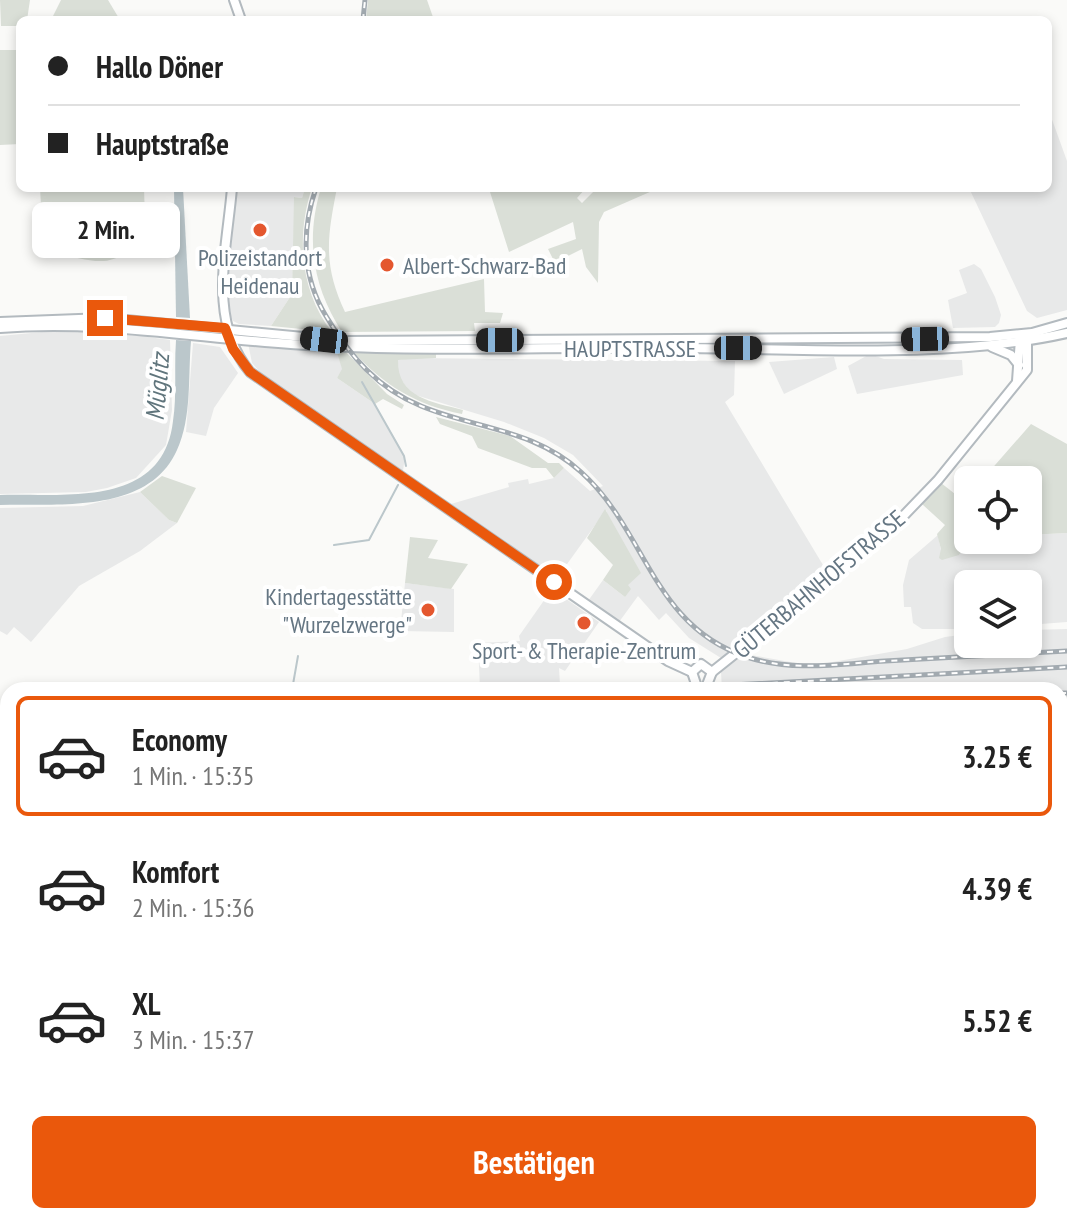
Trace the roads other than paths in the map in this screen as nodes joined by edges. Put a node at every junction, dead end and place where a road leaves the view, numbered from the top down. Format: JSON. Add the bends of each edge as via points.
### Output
{"nodes":[{"id":1,"x":232,"y":192,"type":"edge"},
{"id":2,"x":1067,"y":323,"type":"edge"},
{"id":3,"x":0,"y":325,"type":"edge"},
{"id":4,"x":227,"y":332,"type":"junction"},
{"id":5,"x":1067,"y":333,"type":"edge"},
{"id":6,"x":1023,"y":338,"type":"junction"},
{"id":7,"x":987,"y":346,"type":"junction"},
{"id":8,"x":1020,"y":366,"type":"junction"},
{"id":9,"x":1016,"y":384,"type":"junction"},
{"id":10,"x":692,"y":672,"type":"junction"},
{"id":11,"x":712,"y":672,"type":"junction"},
{"id":12,"x":695,"y":682,"type":"edge"},
{"id":13,"x":708,"y":682,"type":"edge"}],
"edges":[{"from":1,"to":4,"type":"main road","via":[[223,305]]},
{"from":2,"to":6,"type":"main road"},
{"from":3,"to":4,"type":"main road","name":"HAUPTSTRASSE","via":[[105,318]]},
{"from":4,"to":6,"type":"main road","name":"HAUPTSTRASSE","via":[[345,341]]},
{"from":4,"to":7,"type":"main road","name":"HAUPTSTRASSE","via":[[324,346]]},
{"from":4,"to":10,"type":"main road","via":[[250,372],[668,661]]},
{"from":5,"to":6,"type":"main road"},
{"from":6,"to":7,"type":"main road","name":"HAUPTSTRASSE"},
{"from":6,"to":8,"type":"main road","name":"GÜTERBAHNHOFSTRASSE"},
{"from":6,"to":9,"type":"main road","name":"GÜTERBAHNHOFSTRASSE","via":[[1027,370]]},
{"from":7,"to":8,"type":"main road","via":[[1011,355]]},
{"from":8,"to":9,"type":"main road","name":"GÜTERBAHNHOFSTRASSE"},
{"from":9,"to":11,"type":"main road","name":"GÜTERBAHNHOFSTRASSE","via":[[886,534]]},
{"from":10,"to":11,"type":"main road","via":[[704,664]]},
{"from":10,"to":12,"type":"main road"},
{"from":11,"to":13,"type":"main road"}]}
